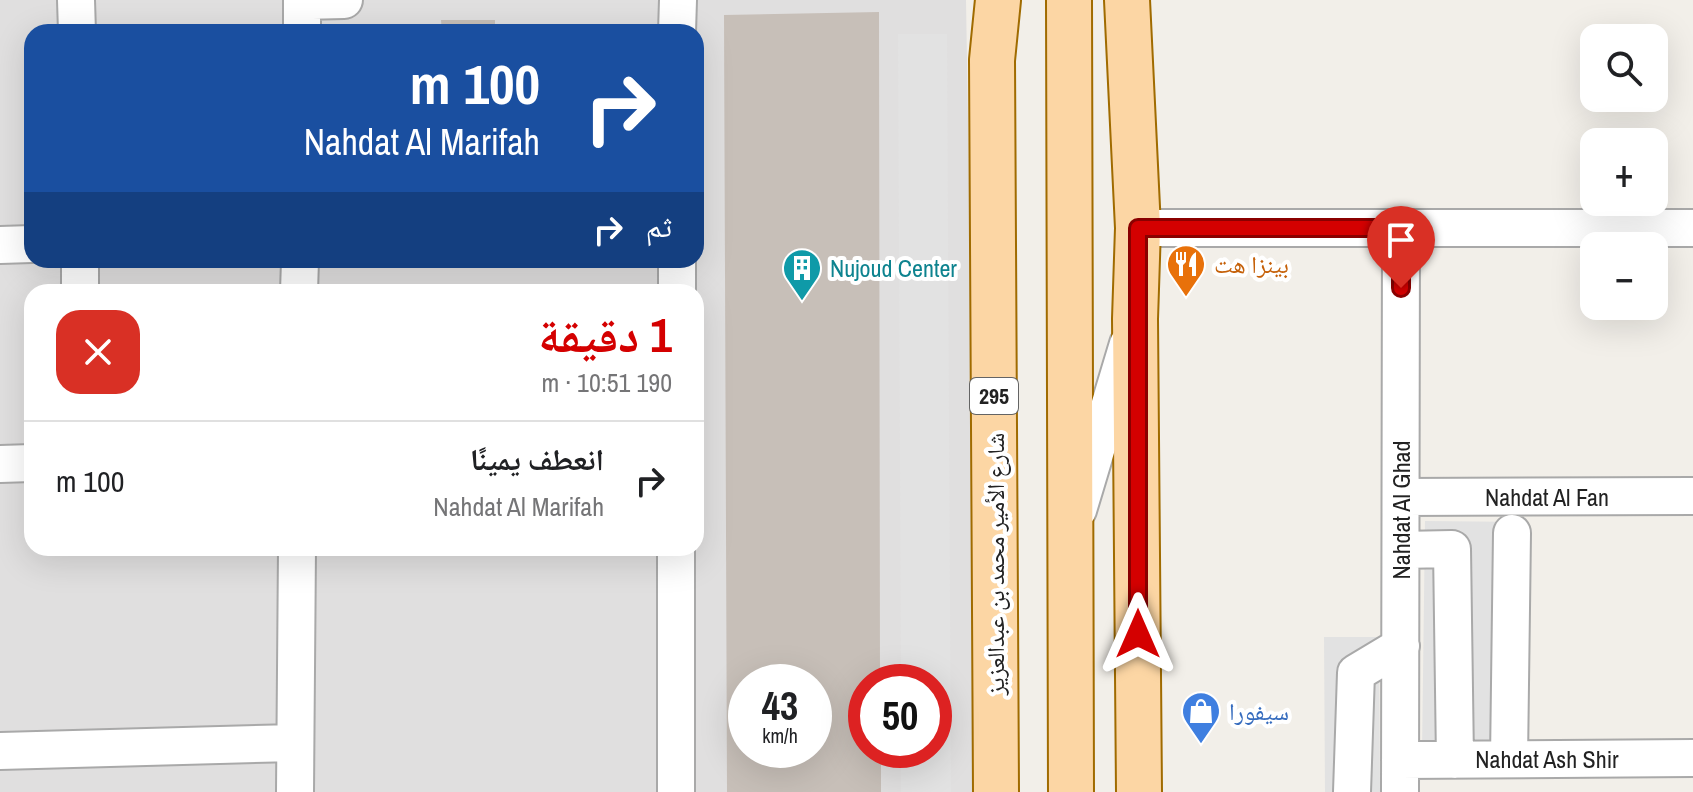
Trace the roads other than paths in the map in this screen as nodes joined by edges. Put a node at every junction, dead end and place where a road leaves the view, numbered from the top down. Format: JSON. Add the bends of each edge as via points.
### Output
{"nodes":[{"id":1,"x":76,"y":0,"type":"edge"},
{"id":2,"x":302,"y":0,"type":"edge"},
{"id":3,"x":344,"y":0,"type":"edge"},
{"id":4,"x":678,"y":0,"type":"edge"},
{"id":5,"x":998,"y":0,"type":"edge"},
{"id":6,"x":1069,"y":0,"type":"edge"},
{"id":7,"x":1127,"y":0,"type":"edge"},
{"id":8,"x":77,"y":24,"type":"edge"},
{"id":9,"x":302,"y":24,"type":"edge"},
{"id":10,"x":677,"y":24,"type":"edge"},
{"id":11,"x":1138,"y":228,"type":"junction"},
{"id":12,"x":1401,"y":228,"type":"junction"},
{"id":13,"x":1693,"y":228,"type":"edge"},
{"id":14,"x":24,"y":244,"type":"edge"},
{"id":15,"x":0,"y":245,"type":"edge"},
{"id":16,"x":1135,"y":319,"type":"junction"},
{"id":17,"x":24,"y":463,"type":"edge"},
{"id":18,"x":0,"y":464,"type":"edge"},
{"id":19,"x":1693,"y":496,"type":"edge"},
{"id":20,"x":1401,"y":497,"type":"junction"},
{"id":21,"x":1072,"y":530,"type":"junction"},
{"id":22,"x":1512,"y":533,"type":"dead end"},
{"id":23,"x":1401,"y":550,"type":"junction"},
{"id":24,"x":297,"y":556,"type":"edge"},
{"id":25,"x":676,"y":556,"type":"edge"},
{"id":26,"x":1401,"y":646,"type":"junction"},
{"id":27,"x":295,"y":743,"type":"junction"},
{"id":28,"x":0,"y":751,"type":"edge"},
{"id":29,"x":1693,"y":758,"type":"edge"},
{"id":30,"x":1509,"y":759,"type":"junction"},
{"id":31,"x":1455,"y":760,"type":"junction"},
{"id":32,"x":1400,"y":776,"type":"edge"},
{"id":33,"x":295,"y":792,"type":"edge"},
{"id":34,"x":676,"y":792,"type":"edge"},
{"id":35,"x":996,"y":792,"type":"edge"},
{"id":36,"x":1071,"y":792,"type":"edge"},
{"id":37,"x":1139,"y":792,"type":"edge"},
{"id":38,"x":1352,"y":792,"type":"edge"}],
"edges":[{"from":1,"to":8,"type":"street"},
{"from":2,"to":3,"type":"street"},
{"from":2,"to":9,"type":"street"},
{"from":4,"to":10,"type":"street"},
{"from":5,"to":35,"type":"main road","name":"شارع الأمير محمد بن عبدالعزيز","number":"295","via":[[992,60]]},
{"from":6,"to":21,"type":"main road"},
{"from":7,"to":11,"type":"main road"},
{"from":11,"to":12,"type":"street"},
{"from":11,"to":16,"type":"main road"},
{"from":12,"to":13,"type":"street"},
{"from":12,"to":20,"type":"street","name":"Nahdat Al Ghad"},
{"from":14,"to":15,"type":"street"},
{"from":16,"to":21,"type":"street"},
{"from":16,"to":37,"type":"main road"},
{"from":17,"to":18,"type":"street"},
{"from":19,"to":20,"type":"street","name":"Nahdat Al Fan"},
{"from":20,"to":23,"type":"street","name":"Nahdat Al Ghad"},
{"from":21,"to":36,"type":"main road"},
{"from":22,"to":30,"type":"street"},
{"from":23,"to":26,"type":"street","name":"Nahdat Al Ghad"},
{"from":23,"to":31,"type":"street","via":[[1452,549]]},
{"from":24,"to":27,"type":"street"},
{"from":25,"to":34,"type":"street"},
{"from":26,"to":32,"type":"street","name":"Nahdat Al Ghad"},
{"from":26,"to":38,"type":"street","via":[[1356,673]]},
{"from":27,"to":28,"type":"street"},
{"from":27,"to":33,"type":"street"},
{"from":29,"to":30,"type":"street","name":"Nahdat Ash Shir"},
{"from":30,"to":31,"type":"street","name":"Nahdat Ash Shir"},
{"from":31,"to":32,"type":"street","name":"Nahdat Ash Shir"}]}
